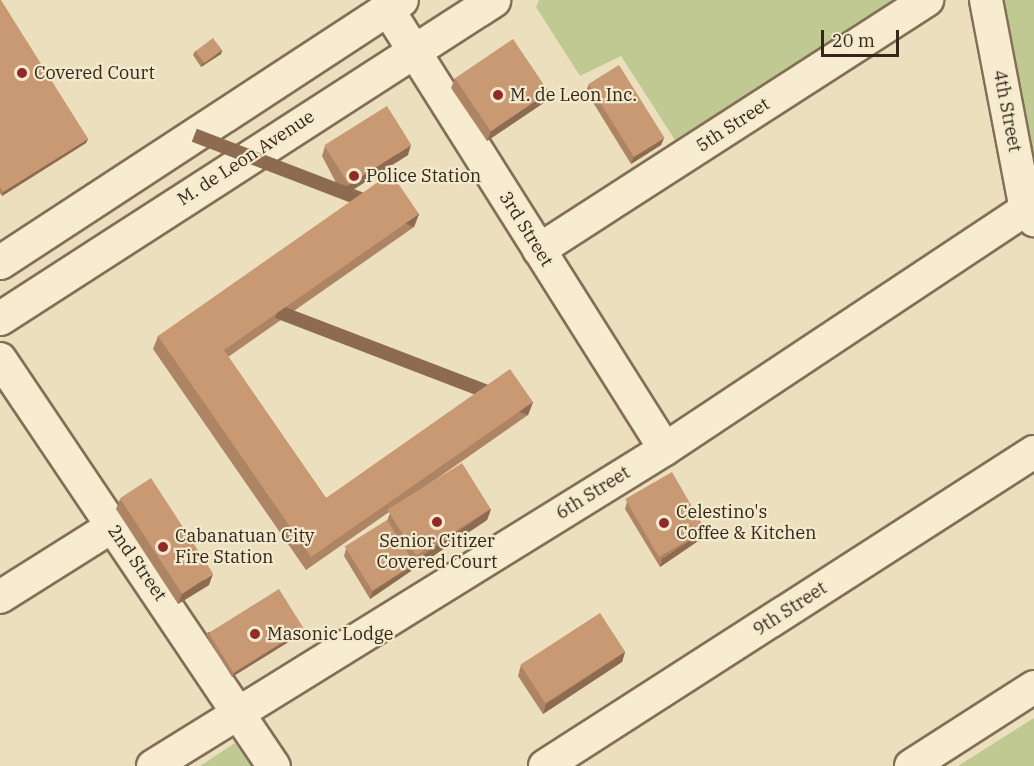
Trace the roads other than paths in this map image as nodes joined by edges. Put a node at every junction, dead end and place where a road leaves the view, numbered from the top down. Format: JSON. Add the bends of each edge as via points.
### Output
{"nodes":[{"id":1,"x":493,"y":0,"type":"edge"},
{"id":2,"x":927,"y":0,"type":"edge"},
{"id":3,"x":986,"y":0,"type":"edge"},
{"id":4,"x":394,"y":4,"type":"edge"},
{"id":5,"x":414,"y":51,"type":"junction"},
{"id":6,"x":1030,"y":214,"type":"edge"},
{"id":7,"x":539,"y":250,"type":"junction"},
{"id":8,"x":0,"y":262,"type":"edge"},
{"id":9,"x":0,"y":318,"type":"edge"},
{"id":10,"x":0,"y":359,"type":"edge"},
{"id":11,"x":665,"y":449,"type":"junction"},
{"id":12,"x":1034,"y":452,"type":"edge"},
{"id":13,"x":111,"y":527,"type":"junction"},
{"id":14,"x":0,"y":597,"type":"edge"},
{"id":15,"x":1034,"y":687,"type":"edge"},
{"id":16,"x":241,"y":711,"type":"junction"},
{"id":17,"x":153,"y":766,"type":"edge"},
{"id":18,"x":274,"y":766,"type":"edge"},
{"id":19,"x":545,"y":766,"type":"edge"},
{"id":20,"x":911,"y":766,"type":"edge"}],
"edges":[{"from":1,"to":5,"type":"main road","name":"M. de Leon Avenue"},
{"from":2,"to":7,"type":"street","name":"5th Street"},
{"from":3,"to":6,"type":"street","name":"4th Street"},
{"from":4,"to":5,"type":"street","name":"3rd Street"},
{"from":4,"to":8,"type":"main road"},
{"from":5,"to":7,"type":"street","name":"3rd Street"},
{"from":5,"to":9,"type":"main road","name":"M. de Leon Avenue"},
{"from":6,"to":11,"type":"street","name":"6th Street"},
{"from":7,"to":11,"type":"street","name":"3rd Street"},
{"from":10,"to":13,"type":"street","name":"2nd Street"},
{"from":11,"to":16,"type":"street","name":"6th Street"},
{"from":12,"to":19,"type":"street","name":"9th Street"},
{"from":13,"to":14,"type":"street"},
{"from":13,"to":16,"type":"street","name":"2nd Street"},
{"from":15,"to":20,"type":"street"},
{"from":16,"to":17,"type":"street","name":"6th Street"},
{"from":16,"to":18,"type":"street","name":"2nd Street"}]}
